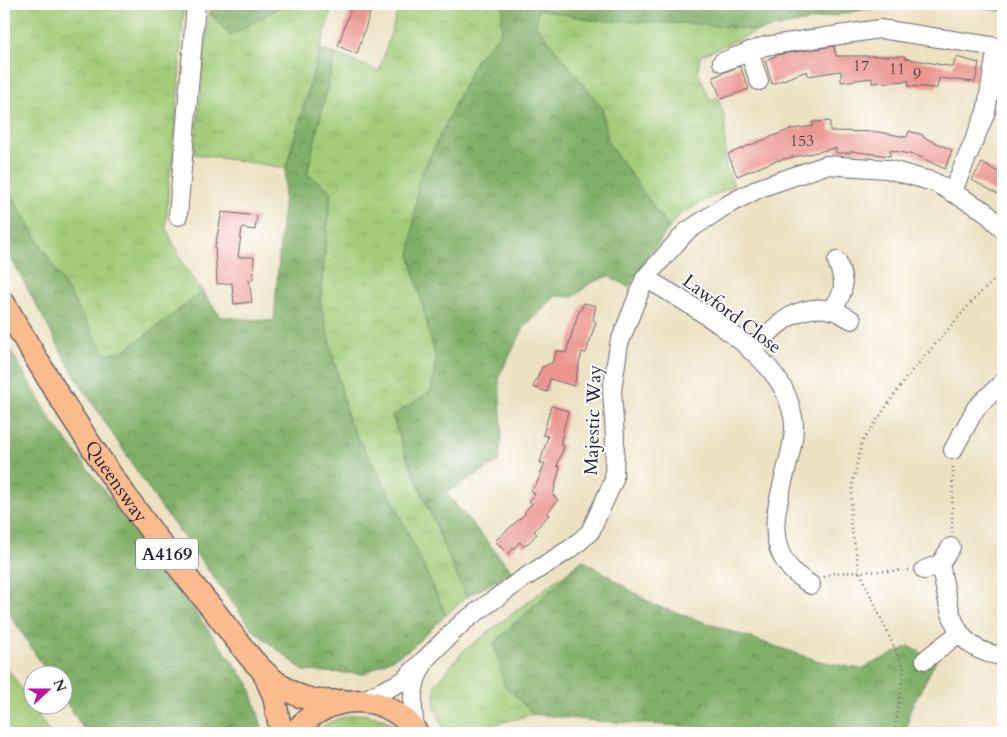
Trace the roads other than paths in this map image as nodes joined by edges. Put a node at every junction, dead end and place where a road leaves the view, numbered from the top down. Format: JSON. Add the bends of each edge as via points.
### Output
{"nodes":[{"id":1,"x":196,"y":4,"type":"edge"},
{"id":2,"x":1000,"y":46,"type":"edge"},
{"id":3,"x":749,"y":51,"type":"junction"},
{"id":4,"x":722,"y":62,"type":"dead end"},
{"id":5,"x":759,"y":81,"type":"dead end"},
{"id":6,"x":952,"y":193,"type":"junction"},
{"id":7,"x":178,"y":216,"type":"dead end"},
{"id":8,"x":1003,"y":229,"type":"edge"},
{"id":9,"x":837,"y":261,"type":"dead end"},
{"id":10,"x":645,"y":278,"type":"junction"},
{"id":11,"x":4,"y":303,"type":"edge"},
{"id":12,"x":831,"y":310,"type":"junction"},
{"id":13,"x":852,"y":320,"type":"dead end"},
{"id":14,"x":751,"y":351,"type":"junction"},
{"id":15,"x":1003,"y":382,"type":"edge"},
{"id":16,"x":953,"y":450,"type":"road end"},
{"id":17,"x":951,"y":547,"type":"road end"},
{"id":18,"x":811,"y":585,"type":"road end"},
{"id":19,"x":958,"y":633,"type":"junction"},
{"id":20,"x":429,"y":656,"type":"junction"},
{"id":21,"x":1003,"y":656,"type":"edge"},
{"id":22,"x":925,"y":660,"type":"dead end"},
{"id":23,"x":264,"y":672,"type":"junction"},
{"id":24,"x":351,"y":701,"type":"junction"},
{"id":25,"x":416,"y":732,"type":"edge"},
{"id":26,"x":281,"y":733,"type":"edge"},
{"id":27,"x":294,"y":733,"type":"edge"}],
"edges":[{"from":1,"to":7,"type":"street"},
{"from":2,"to":3,"type":"street","via":[[880,29]]},
{"from":2,"to":6,"type":"street","via":[[986,112]]},
{"from":3,"to":4,"type":"street"},
{"from":3,"to":5,"type":"street"},
{"from":6,"to":8,"type":"street","name":"Majestic Way","via":[[983,210]]},
{"from":6,"to":10,"type":"street","name":"Majestic Way","via":[[934,182],[887,169],[826,165],[760,188],[725,206],[686,232]]},
{"from":9,"to":12,"type":"street","via":[[844,279],[842,297]]},
{"from":10,"to":14,"type":"street","name":"Lawford Close","via":[[690,304]]},
{"from":10,"to":20,"type":"street","name":"Majestic Way","via":[[628,316],[616,362],[612,390],[614,480],[590,532],[463,622]]},
{"from":11,"to":23,"type":"main road","name":"Queensway","number":"A4169","via":[[80,430],[124,494],[170,558]]},
{"from":12,"to":13,"type":"street"},
{"from":12,"to":14,"type":"street","via":[[806,310],[781,320]]},
{"from":14,"to":18,"type":"street","name":"Lawford Close","via":[[773,372],[788,398],[794,428],[789,463],[776,509],[776,526],[780,553],[790,569]]},
{"from":15,"to":16,"type":"street","via":[[976,408]]},
{"from":17,"to":19,"type":"street","via":[[932,567]]},
{"from":19,"to":21,"type":"street","via":[[990,654]]},
{"from":19,"to":22,"type":"street"},
{"from":20,"to":24,"type":"street","name":"Majestic Way","via":[[398,684],[370,697]]},
{"from":20,"to":25,"type":"street","name":"Majestic Way","via":[[412,697]]},
{"from":23,"to":24,"type":"main road","name":"Queensway","number":"A4169","via":[[283,688],[303,698],[328,703]]},
{"from":23,"to":26,"type":"main road","name":"Queensway","number":"A4169","via":[[274,696]]},
{"from":24,"to":25,"type":"main road","name":"Queensway","via":[[379,704],[399,714]]},
{"from":24,"to":27,"type":"main road","via":[[322,708]]}]}
